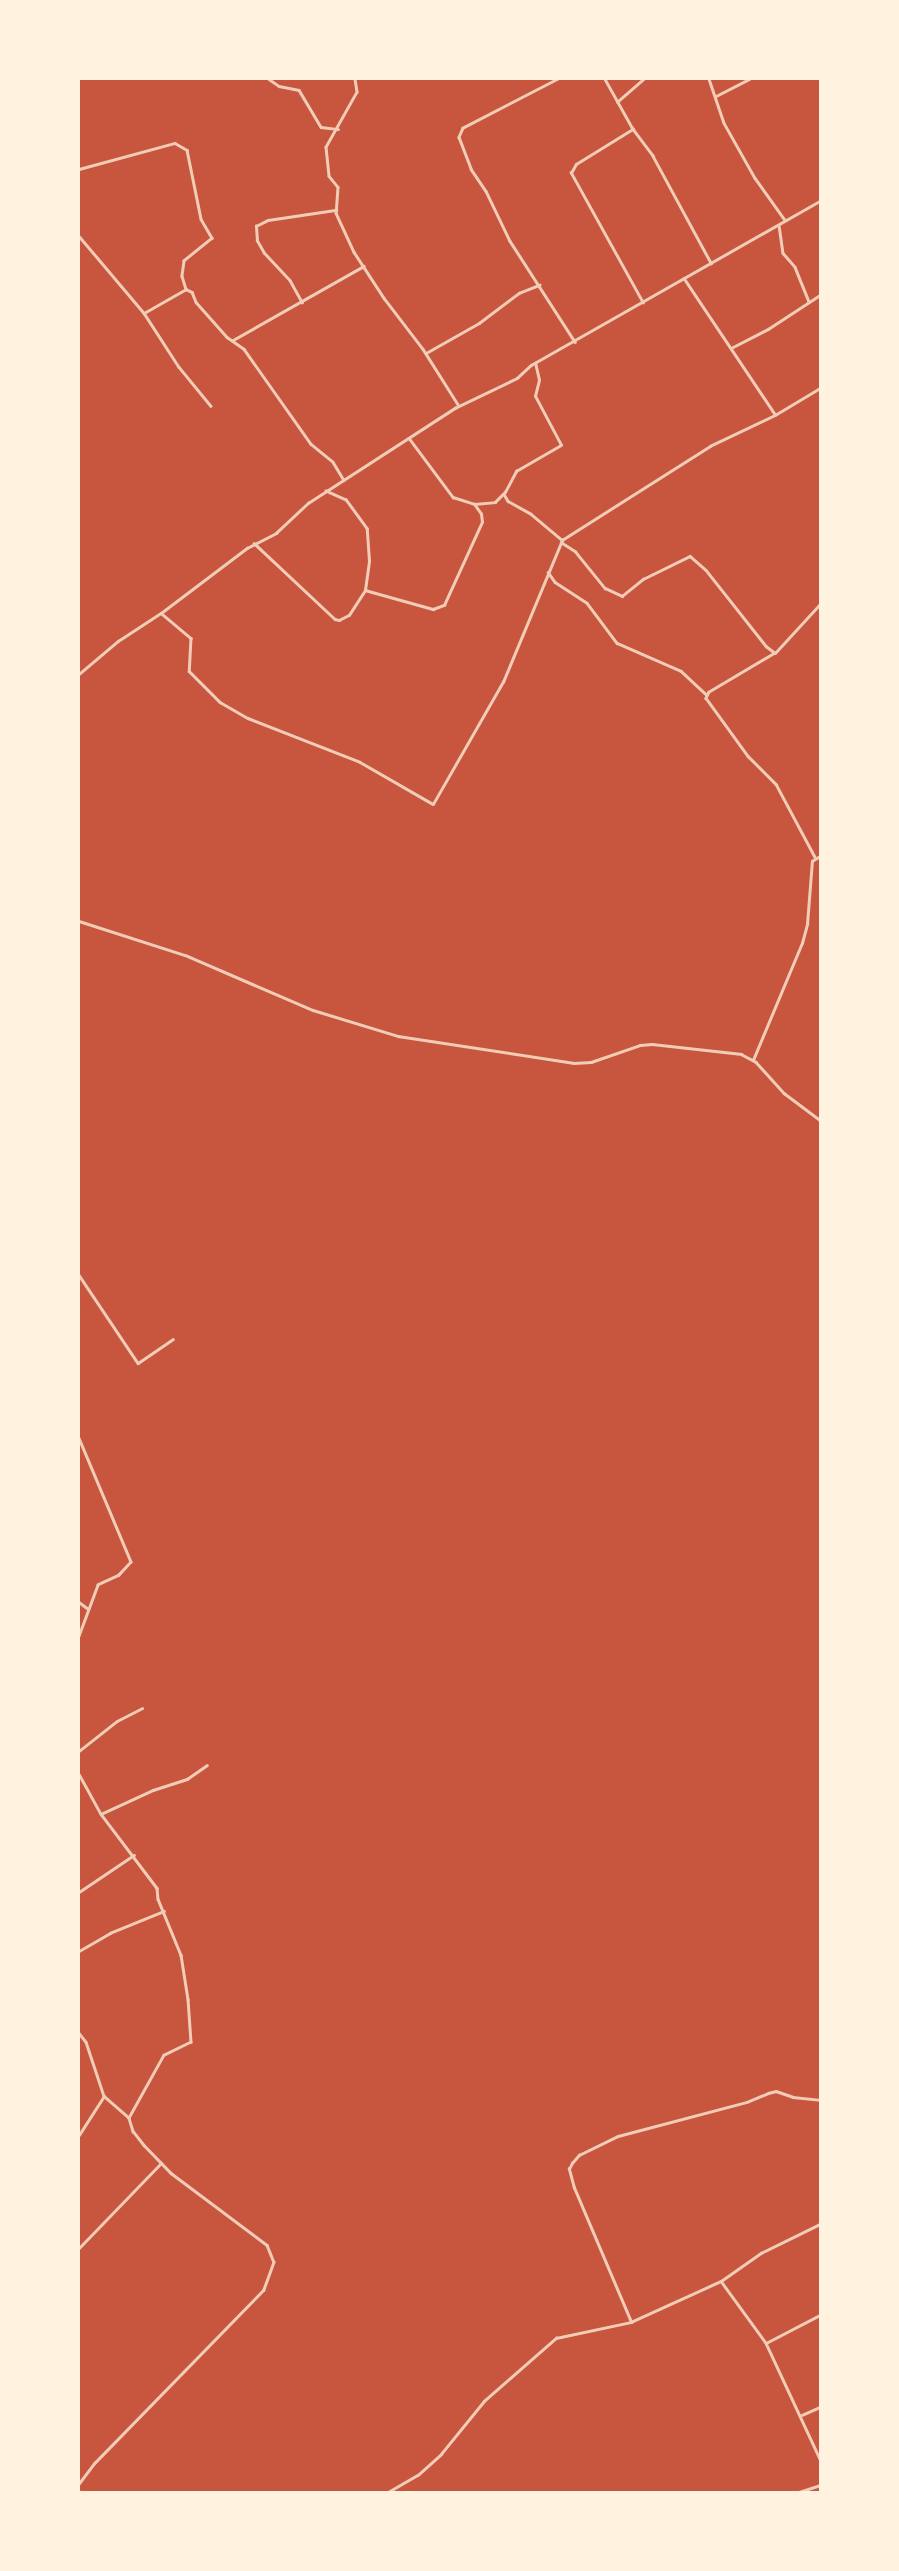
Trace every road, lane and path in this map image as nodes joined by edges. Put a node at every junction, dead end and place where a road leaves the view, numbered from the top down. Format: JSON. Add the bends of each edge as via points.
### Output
{"nodes":[{"id":1,"x":269,"y":79,"type":"edge"},
{"id":2,"x":355,"y":79,"type":"edge"},
{"id":3,"x":558,"y":79,"type":"edge"},
{"id":4,"x":605,"y":79,"type":"edge"},
{"id":5,"x":643,"y":79,"type":"edge"},
{"id":6,"x":709,"y":79,"type":"edge"},
{"id":7,"x":749,"y":79,"type":"edge"},
{"id":8,"x":716,"y":96,"type":"junction"},
{"id":9,"x":617,"y":102,"type":"junction"},
{"id":10,"x":338,"y":130,"type":"junction"},
{"id":11,"x":633,"y":130,"type":"junction"},
{"id":12,"x":79,"y":169,"type":"edge"},
{"id":13,"x":820,"y":201,"type":"edge"},
{"id":14,"x":336,"y":210,"type":"junction"},
{"id":15,"x":785,"y":220,"type":"junction"},
{"id":16,"x":779,"y":225,"type":"junction"},
{"id":17,"x":79,"y":236,"type":"edge"},
{"id":18,"x":711,"y":263,"type":"junction"},
{"id":19,"x":364,"y":266,"type":"junction"},
{"id":20,"x":684,"y":279,"type":"junction"},
{"id":21,"x":539,"y":285,"type":"junction"},
{"id":22,"x":187,"y":289,"type":"junction"},
{"id":23,"x":820,"y":295,"type":"edge"},
{"id":24,"x":808,"y":301,"type":"junction"},
{"id":25,"x":302,"y":303,"type":"junction"},
{"id":26,"x":643,"y":303,"type":"junction"},
{"id":27,"x":144,"y":313,"type":"junction"},
{"id":28,"x":232,"y":341,"type":"junction"},
{"id":29,"x":575,"y":342,"type":"junction"},
{"id":30,"x":731,"y":348,"type":"junction"},
{"id":31,"x":426,"y":353,"type":"junction"},
{"id":32,"x":535,"y":363,"type":"junction"},
{"id":33,"x":820,"y":388,"type":"edge"},
{"id":34,"x":211,"y":405,"type":"dead end"},
{"id":35,"x":459,"y":406,"type":"junction"},
{"id":36,"x":775,"y":415,"type":"junction"},
{"id":37,"x":409,"y":438,"type":"junction"},
{"id":38,"x":344,"y":480,"type":"junction"},
{"id":39,"x":326,"y":491,"type":"junction"},
{"id":40,"x":504,"y":494,"type":"junction"},
{"id":41,"x":474,"y":504,"type":"junction"},
{"id":42,"x":562,"y":541,"type":"junction"},
{"id":43,"x":254,"y":544,"type":"junction"},
{"id":44,"x":548,"y":572,"type":"junction"},
{"id":45,"x":365,"y":590,"type":"junction"},
{"id":46,"x":820,"y":604,"type":"edge"},
{"id":47,"x":160,"y":613,"type":"junction"},
{"id":48,"x":775,"y":653,"type":"junction"},
{"id":49,"x":79,"y":674,"type":"edge"},
{"id":50,"x":706,"y":694,"type":"junction"},
{"id":51,"x":820,"y":856,"type":"edge"},
{"id":52,"x":815,"y":857,"type":"junction"},
{"id":53,"x":79,"y":921,"type":"edge"},
{"id":54,"x":753,"y":1060,"type":"junction"},
{"id":55,"x":820,"y":1120,"type":"edge"},
{"id":56,"x":79,"y":1275,"type":"edge"},
{"id":57,"x":173,"y":1339,"type":"dead end"},
{"id":58,"x":79,"y":1438,"type":"edge"},
{"id":59,"x":79,"y":1602,"type":"edge"},
{"id":60,"x":88,"y":1609,"type":"junction"},
{"id":61,"x":79,"y":1636,"type":"edge"},
{"id":62,"x":142,"y":1708,"type":"dead end"},
{"id":63,"x":79,"y":1751,"type":"edge"},
{"id":64,"x":207,"y":1765,"type":"dead end"},
{"id":65,"x":79,"y":1774,"type":"edge"},
{"id":66,"x":101,"y":1814,"type":"junction"},
{"id":67,"x":134,"y":1855,"type":"junction"},
{"id":68,"x":79,"y":1892,"type":"edge"},
{"id":69,"x":164,"y":1910,"type":"junction"},
{"id":70,"x":79,"y":1951,"type":"edge"},
{"id":71,"x":79,"y":2033,"type":"edge"},
{"id":72,"x":104,"y":2096,"type":"junction"},
{"id":73,"x":820,"y":2099,"type":"edge"},
{"id":74,"x":129,"y":2118,"type":"junction"},
{"id":75,"x":79,"y":2135,"type":"edge"},
{"id":76,"x":161,"y":2163,"type":"junction"},
{"id":77,"x":820,"y":2224,"type":"edge"},
{"id":78,"x":79,"y":2248,"type":"edge"},
{"id":79,"x":721,"y":2281,"type":"junction"},
{"id":80,"x":820,"y":2315,"type":"edge"},
{"id":81,"x":631,"y":2322,"type":"junction"},
{"id":82,"x":766,"y":2343,"type":"junction"},
{"id":83,"x":820,"y":2407,"type":"edge"},
{"id":84,"x":802,"y":2415,"type":"junction"},
{"id":85,"x":820,"y":2459,"type":"edge"},
{"id":86,"x":79,"y":2484,"type":"edge"},
{"id":87,"x":820,"y":2484,"type":"edge"},
{"id":88,"x":388,"y":2492,"type":"edge"},
{"id":89,"x":799,"y":2492,"type":"edge"}],
"edges":[{"from":1,"to":10,"type":"street","via":[[299,90],[321,127]]},
{"from":2,"to":10,"type":"street","via":[[357,92]]},
{"from":3,"to":21,"type":"street","via":[[463,128],[459,137],[471,169]]},
{"from":4,"to":9,"type":"street"},
{"from":5,"to":9,"type":"street"},
{"from":6,"to":8,"type":"street"},
{"from":7,"to":8,"type":"street"},
{"from":8,"to":15,"type":"street","via":[[724,123]]},
{"from":9,"to":11,"type":"street"},
{"from":10,"to":14,"type":"street","via":[[325,156],[329,176],[338,187]]},
{"from":11,"to":18,"type":"street","via":[[653,156]]},
{"from":11,"to":26,"type":"street","via":[[576,164],[570,173]]},
{"from":12,"to":22,"type":"street","via":[[175,143],[187,150],[201,219],[212,239],[184,261],[182,276]]},
{"from":13,"to":15,"type":"street"},
{"from":14,"to":19,"type":"street"},
{"from":14,"to":25,"type":"street","via":[[268,220],[256,226],[264,253],[290,281]]},
{"from":15,"to":16,"type":"street"},
{"from":16,"to":18,"type":"street"},
{"from":16,"to":24,"type":"street","via":[[783,253],[795,267]]},
{"from":17,"to":27,"type":"street"},
{"from":18,"to":20,"type":"street"},
{"from":19,"to":25,"type":"street"},
{"from":19,"to":31,"type":"street"},
{"from":20,"to":26,"type":"street"},
{"from":20,"to":30,"type":"street"},
{"from":21,"to":29,"type":"street"},
{"from":21,"to":31,"type":"street"},
{"from":22,"to":27,"type":"street"},
{"from":22,"to":28,"type":"street"},
{"from":23,"to":24,"type":"street"},
{"from":24,"to":30,"type":"street"},
{"from":25,"to":28,"type":"street"},
{"from":26,"to":29,"type":"street"},
{"from":27,"to":34,"type":"street"},
{"from":28,"to":38,"type":"street","via":[[244,349],[304,435]]},
{"from":29,"to":32,"type":"street"},
{"from":30,"to":36,"type":"street"},
{"from":31,"to":35,"type":"street"},
{"from":32,"to":35,"type":"street","via":[[517,378]]},
{"from":32,"to":40,"type":"street","via":[[539,380],[535,396],[561,445],[516,471]]},
{"from":33,"to":36,"type":"street"},
{"from":35,"to":37,"type":"street"},
{"from":36,"to":42,"type":"street","via":[[710,446]]},
{"from":37,"to":38,"type":"street"},
{"from":37,"to":41,"type":"street","via":[[453,497]]},
{"from":38,"to":39,"type":"street"},
{"from":39,"to":43,"type":"street","via":[[276,533]]},
{"from":39,"to":45,"type":"street","via":[[346,500],[367,529]]},
{"from":40,"to":41,"type":"street","via":[[495,502]]},
{"from":40,"to":42,"type":"street"},
{"from":41,"to":45,"type":"street","via":[[482,523],[444,605],[433,609]]},
{"from":42,"to":44,"type":"street"},
{"from":42,"to":48,"type":"street","via":[[605,588],[622,596],[643,579],[690,556]]},
{"from":43,"to":45,"type":"street","via":[[335,619],[349,615]]},
{"from":43,"to":47,"type":"street"},
{"from":44,"to":47,"type":"street","via":[[503,682],[433,804],[360,762],[248,718],[220,702],[189,671],[191,638]]},
{"from":44,"to":50,"type":"street","via":[[551,579],[587,603],[617,643],[681,671]]},
{"from":46,"to":48,"type":"street"},
{"from":47,"to":49,"type":"street","via":[[118,640]]},
{"from":48,"to":50,"type":"street"},
{"from":50,"to":52,"type":"street","via":[[748,755],[776,784]]},
{"from":51,"to":52,"type":"street"},
{"from":52,"to":54,"type":"street","via":[[802,943]]},
{"from":53,"to":54,"type":"street","via":[[185,955],[313,1010],[398,1036],[574,1063],[652,1044],[741,1054]]},
{"from":54,"to":55,"type":"street","via":[[784,1093]]},
{"from":56,"to":57,"type":"street","via":[[138,1363]]},
{"from":58,"to":60,"type":"street","via":[[131,1562],[119,1575],[98,1585]]},
{"from":59,"to":60,"type":"street"},
{"from":60,"to":61,"type":"street"},
{"from":62,"to":63,"type":"street"},
{"from":64,"to":66,"type":"street","via":[[187,1779]]},
{"from":65,"to":66,"type":"street"},
{"from":66,"to":67,"type":"street"},
{"from":67,"to":68,"type":"street"},
{"from":67,"to":69,"type":"street","via":[[152,1878]]},
{"from":69,"to":70,"type":"street"},
{"from":69,"to":74,"type":"street","via":[[181,1955],[191,2042],[164,2055]]},
{"from":71,"to":72,"type":"street"},
{"from":72,"to":74,"type":"street"},
{"from":72,"to":75,"type":"street"},
{"from":73,"to":81,"type":"street","via":[[768,2093],[618,2136],[572,2163],[574,2188]]},
{"from":74,"to":76,"type":"street","via":[[133,2131]]},
{"from":76,"to":78,"type":"street"},
{"from":76,"to":86,"type":"street","via":[[267,2245],[274,2270],[264,2290]]},
{"from":77,"to":79,"type":"street","via":[[761,2253]]},
{"from":79,"to":81,"type":"street"},
{"from":79,"to":82,"type":"street"},
{"from":80,"to":82,"type":"street"},
{"from":81,"to":88,"type":"street","via":[[566,2333],[544,2346],[484,2401],[441,2454]]},
{"from":82,"to":84,"type":"street"},
{"from":83,"to":84,"type":"street"},
{"from":84,"to":85,"type":"street"},
{"from":87,"to":89,"type":"street"}]}
